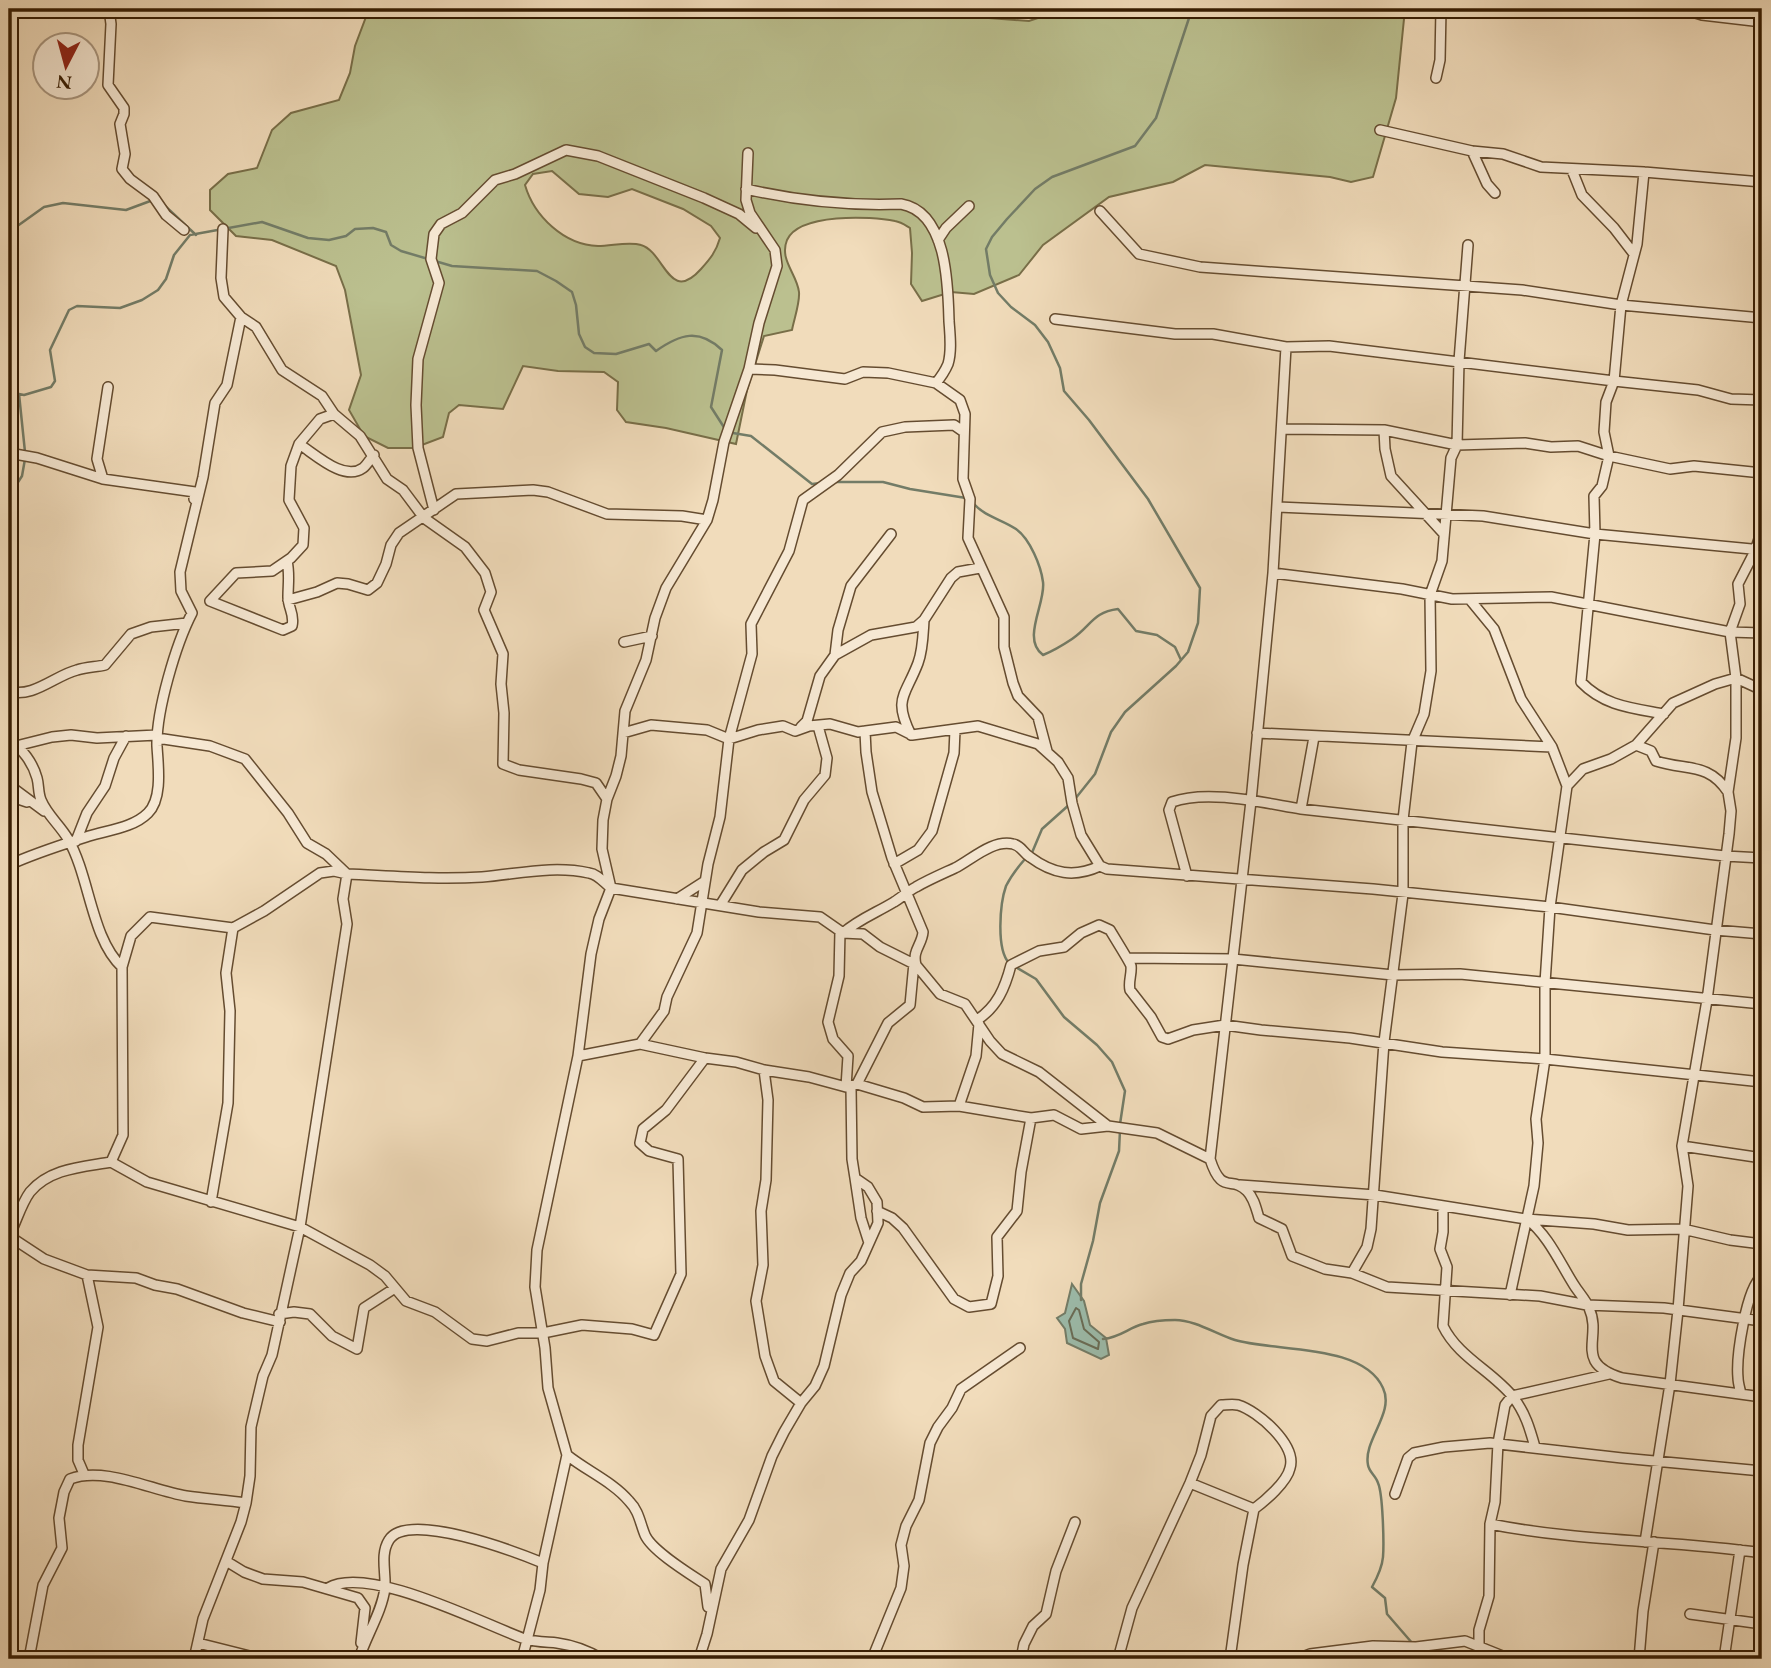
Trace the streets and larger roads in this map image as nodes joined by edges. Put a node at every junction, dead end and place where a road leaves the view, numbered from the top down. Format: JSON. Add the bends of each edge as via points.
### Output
{"nodes":[{"id":1,"x":109,"y":9,"type":"edge"},
{"id":2,"x":1441,"y":9,"type":"edge"},
{"id":3,"x":1683,"y":9,"type":"edge"},
{"id":4,"x":1762,"y":22,"type":"edge"},
{"id":5,"x":1436,"y":78,"type":"dead end"},
{"id":6,"x":1380,"y":130,"type":"dead end"},
{"id":7,"x":1472,"y":151,"type":"junction"},
{"id":8,"x":748,"y":153,"type":"dead end"},
{"id":9,"x":1572,"y":170,"type":"junction"},
{"id":10,"x":1644,"y":172,"type":"junction"},
{"id":11,"x":1762,"y":182,"type":"edge"},
{"id":12,"x":746,"y":189,"type":"junction"},
{"id":13,"x":1495,"y":193,"type":"dead end"},
{"id":14,"x":969,"y":206,"type":"dead end"},
{"id":15,"x":1100,"y":211,"type":"dead end"},
{"id":16,"x":223,"y":229,"type":"dead end"},
{"id":17,"x":184,"y":230,"type":"dead end"},
{"id":18,"x":763,"y":233,"type":"junction"},
{"id":19,"x":938,"y":240,"type":"junction"},
{"id":20,"x":1468,"y":245,"type":"dead end"},
{"id":21,"x":1634,"y":254,"type":"junction"},
{"id":22,"x":1465,"y":288,"type":"junction"},
{"id":23,"x":1621,"y":305,"type":"junction"},
{"id":24,"x":242,"y":317,"type":"junction"},
{"id":25,"x":1055,"y":318,"type":"dead end"},
{"id":26,"x":1762,"y":318,"type":"edge"},
{"id":27,"x":1286,"y":347,"type":"junction"},
{"id":28,"x":1459,"y":362,"type":"junction"},
{"id":29,"x":749,"y":369,"type":"junction"},
{"id":30,"x":1614,"y":381,"type":"junction"},
{"id":31,"x":936,"y":383,"type":"junction"},
{"id":32,"x":108,"y":387,"type":"dead end"},
{"id":33,"x":1762,"y":402,"type":"edge"},
{"id":34,"x":334,"y":414,"type":"junction"},
{"id":35,"x":1762,"y":422,"type":"edge"},
{"id":36,"x":1282,"y":429,"type":"junction"},
{"id":37,"x":1384,"y":430,"type":"junction"},
{"id":38,"x":964,"y":432,"type":"junction"},
{"id":39,"x":299,"y":444,"type":"junction"},
{"id":40,"x":1457,"y":445,"type":"junction"},
{"id":41,"x":9,"y":453,"type":"edge"},
{"id":42,"x":374,"y":455,"type":"junction"},
{"id":43,"x":1609,"y":456,"type":"junction"},
{"id":44,"x":1762,"y":472,"type":"edge"},
{"id":45,"x":103,"y":479,"type":"junction"},
{"id":46,"x":1278,"y":507,"type":"junction"},
{"id":47,"x":434,"y":510,"type":"junction"},
{"id":48,"x":1424,"y":512,"type":"junction"},
{"id":49,"x":1447,"y":513,"type":"junction"},
{"id":50,"x":424,"y":518,"type":"junction"},
{"id":51,"x":707,"y":520,"type":"junction"},
{"id":52,"x":1762,"y":530,"type":"edge"},
{"id":53,"x":891,"y":534,"type":"dead end"},
{"id":54,"x":1444,"y":534,"type":"junction"},
{"id":55,"x":1595,"y":534,"type":"junction"},
{"id":56,"x":1759,"y":550,"type":"edge"},
{"id":57,"x":287,"y":561,"type":"junction"},
{"id":58,"x":980,"y":568,"type":"junction"},
{"id":59,"x":1273,"y":573,"type":"junction"},
{"id":60,"x":181,"y":591,"type":"junction"},
{"id":61,"x":1430,"y":595,"type":"junction"},
{"id":62,"x":288,"y":600,"type":"junction"},
{"id":63,"x":1471,"y":601,"type":"junction"},
{"id":64,"x":1590,"y":606,"type":"junction"},
{"id":65,"x":924,"y":620,"type":"junction"},
{"id":66,"x":187,"y":623,"type":"junction"},
{"id":67,"x":1730,"y":632,"type":"junction"},
{"id":68,"x":1762,"y":633,"type":"edge"},
{"id":69,"x":652,"y":636,"type":"junction"},
{"id":70,"x":624,"y":642,"type":"dead end"},
{"id":71,"x":835,"y":655,"type":"junction"},
{"id":72,"x":1736,"y":678,"type":"junction"},
{"id":73,"x":9,"y":691,"type":"edge"},
{"id":74,"x":1762,"y":691,"type":"edge"},
{"id":75,"x":1664,"y":714,"type":"junction"},
{"id":76,"x":818,"y":726,"type":"junction"},
{"id":77,"x":955,"y":730,"type":"junction"},
{"id":78,"x":795,"y":731,"type":"junction"},
{"id":79,"x":866,"y":731,"type":"junction"},
{"id":80,"x":623,"y":733,"type":"junction"},
{"id":81,"x":1256,"y":733,"type":"junction"},
{"id":82,"x":126,"y":736,"type":"junction"},
{"id":83,"x":157,"y":736,"type":"junction"},
{"id":84,"x":912,"y":736,"type":"junction"},
{"id":85,"x":1314,"y":737,"type":"junction"},
{"id":86,"x":729,"y":739,"type":"junction"},
{"id":87,"x":1412,"y":742,"type":"junction"},
{"id":88,"x":13,"y":743,"type":"edge"},
{"id":89,"x":1636,"y":745,"type":"junction"},
{"id":90,"x":1552,"y":747,"type":"junction"},
{"id":91,"x":1049,"y":755,"type":"junction"},
{"id":92,"x":9,"y":785,"type":"edge"},
{"id":93,"x":1567,"y":786,"type":"junction"},
{"id":94,"x":1728,"y":792,"type":"junction"},
{"id":95,"x":9,"y":796,"type":"edge"},
{"id":96,"x":607,"y":799,"type":"junction"},
{"id":97,"x":1251,"y":801,"type":"junction"},
{"id":98,"x":37,"y":805,"type":"junction"},
{"id":99,"x":1301,"y":809,"type":"junction"},
{"id":100,"x":48,"y":813,"type":"junction"},
{"id":101,"x":1403,"y":820,"type":"junction"},
{"id":102,"x":1560,"y":836,"type":"junction"},
{"id":103,"x":73,"y":842,"type":"junction"},
{"id":104,"x":1725,"y":856,"type":"junction"},
{"id":105,"x":1762,"y":858,"type":"edge"},
{"id":106,"x":894,"y":864,"type":"junction"},
{"id":107,"x":9,"y":865,"type":"edge"},
{"id":108,"x":1100,"y":866,"type":"junction"},
{"id":109,"x":347,"y":874,"type":"junction"},
{"id":110,"x":1187,"y":876,"type":"junction"},
{"id":111,"x":1242,"y":880,"type":"junction"},
{"id":112,"x":705,"y":881,"type":"junction"},
{"id":113,"x":611,"y":888,"type":"junction"},
{"id":114,"x":905,"y":894,"type":"junction"},
{"id":115,"x":1403,"y":894,"type":"junction"},
{"id":116,"x":677,"y":899,"type":"junction"},
{"id":117,"x":702,"y":902,"type":"junction"},
{"id":118,"x":720,"y":904,"type":"junction"},
{"id":119,"x":1550,"y":907,"type":"junction"},
{"id":120,"x":233,"y":928,"type":"junction"},
{"id":121,"x":1715,"y":930,"type":"junction"},
{"id":122,"x":842,"y":932,"type":"junction"},
{"id":123,"x":1762,"y":934,"type":"edge"},
{"id":124,"x":1128,"y":958,"type":"junction"},
{"id":125,"x":1233,"y":959,"type":"junction"},
{"id":126,"x":915,"y":964,"type":"junction"},
{"id":127,"x":122,"y":967,"type":"junction"},
{"id":128,"x":1393,"y":975,"type":"junction"},
{"id":129,"x":1545,"y":984,"type":"junction"},
{"id":130,"x":1707,"y":1000,"type":"junction"},
{"id":131,"x":1762,"y":1004,"type":"edge"},
{"id":132,"x":978,"y":1022,"type":"junction"},
{"id":133,"x":1225,"y":1025,"type":"junction"},
{"id":134,"x":1384,"y":1042,"type":"junction"},
{"id":135,"x":640,"y":1044,"type":"junction"},
{"id":136,"x":578,"y":1056,"type":"junction"},
{"id":137,"x":705,"y":1058,"type":"junction"},
{"id":138,"x":1545,"y":1059,"type":"junction"},
{"id":139,"x":764,"y":1070,"type":"junction"},
{"id":140,"x":1695,"y":1076,"type":"junction"},
{"id":141,"x":1762,"y":1082,"type":"edge"},
{"id":142,"x":851,"y":1086,"type":"junction"},
{"id":143,"x":959,"y":1106,"type":"junction"},
{"id":144,"x":1031,"y":1118,"type":"junction"},
{"id":145,"x":1108,"y":1126,"type":"junction"},
{"id":146,"x":1682,"y":1146,"type":"junction"},
{"id":147,"x":1762,"y":1158,"type":"edge"},
{"id":148,"x":1210,"y":1160,"type":"junction"},
{"id":149,"x":111,"y":1163,"type":"junction"},
{"id":150,"x":855,"y":1178,"type":"junction"},
{"id":151,"x":1226,"y":1184,"type":"junction"},
{"id":152,"x":1375,"y":1195,"type":"junction"},
{"id":153,"x":211,"y":1202,"type":"junction"},
{"id":154,"x":1443,"y":1207,"type":"junction"},
{"id":155,"x":877,"y":1211,"type":"junction"},
{"id":156,"x":1526,"y":1219,"type":"junction"},
{"id":157,"x":300,"y":1227,"type":"junction"},
{"id":158,"x":1683,"y":1228,"type":"junction"},
{"id":159,"x":9,"y":1236,"type":"edge"},
{"id":160,"x":869,"y":1243,"type":"junction"},
{"id":161,"x":1762,"y":1244,"type":"edge"},
{"id":162,"x":1352,"y":1273,"type":"junction"},
{"id":163,"x":88,"y":1275,"type":"junction"},
{"id":164,"x":1762,"y":1276,"type":"edge"},
{"id":165,"x":395,"y":1287,"type":"junction"},
{"id":166,"x":1446,"y":1292,"type":"junction"},
{"id":167,"x":1510,"y":1295,"type":"junction"},
{"id":168,"x":1587,"y":1305,"type":"junction"},
{"id":169,"x":1678,"y":1310,"type":"junction"},
{"id":170,"x":279,"y":1318,"type":"junction"},
{"id":171,"x":1745,"y":1319,"type":"junction"},
{"id":172,"x":1762,"y":1321,"type":"edge"},
{"id":173,"x":543,"y":1334,"type":"junction"},
{"id":174,"x":1020,"y":1348,"type":"dead end"},
{"id":175,"x":1609,"y":1374,"type":"junction"},
{"id":176,"x":1670,"y":1384,"type":"junction"},
{"id":177,"x":1741,"y":1394,"type":"junction"},
{"id":178,"x":1512,"y":1396,"type":"junction"},
{"id":179,"x":1762,"y":1397,"type":"edge"},
{"id":180,"x":801,"y":1403,"type":"junction"},
{"id":181,"x":1498,"y":1443,"type":"junction"},
{"id":182,"x":1535,"y":1447,"type":"junction"},
{"id":183,"x":567,"y":1455,"type":"junction"},
{"id":184,"x":1657,"y":1460,"type":"junction"},
{"id":185,"x":1762,"y":1471,"type":"edge"},
{"id":186,"x":84,"y":1474,"type":"junction"},
{"id":187,"x":1190,"y":1483,"type":"junction"},
{"id":188,"x":1395,"y":1494,"type":"dead end"},
{"id":189,"x":246,"y":1503,"type":"junction"},
{"id":190,"x":1254,"y":1509,"type":"junction"},
{"id":191,"x":1075,"y":1522,"type":"dead end"},
{"id":192,"x":1490,"y":1524,"type":"junction"},
{"id":193,"x":1649,"y":1542,"type":"junction"},
{"id":194,"x":1687,"y":1545,"type":"dead end"},
{"id":195,"x":1740,"y":1550,"type":"junction"},
{"id":196,"x":1762,"y":1553,"type":"edge"},
{"id":197,"x":226,"y":1561,"type":"junction"},
{"id":198,"x":542,"y":1563,"type":"junction"},
{"id":199,"x":385,"y":1587,"type":"junction"},
{"id":200,"x":328,"y":1588,"type":"junction"},
{"id":201,"x":1690,"y":1614,"type":"dead end"},
{"id":202,"x":1730,"y":1619,"type":"junction"},
{"id":203,"x":709,"y":1620,"type":"junction"},
{"id":204,"x":1762,"y":1624,"type":"edge"},
{"id":205,"x":527,"y":1640,"type":"junction"},
{"id":206,"x":198,"y":1643,"type":"junction"},
{"id":207,"x":1479,"y":1646,"type":"junction"},
{"id":208,"x":1416,"y":1647,"type":"junction"},
{"id":209,"x":359,"y":1658,"type":"edge"},
{"id":210,"x":29,"y":1659,"type":"edge"},
{"id":211,"x":194,"y":1659,"type":"edge"},
{"id":212,"x":261,"y":1659,"type":"edge"},
{"id":213,"x":522,"y":1659,"type":"edge"},
{"id":214,"x":602,"y":1659,"type":"edge"},
{"id":215,"x":699,"y":1659,"type":"edge"},
{"id":216,"x":872,"y":1659,"type":"edge"},
{"id":217,"x":1021,"y":1659,"type":"edge"},
{"id":218,"x":1118,"y":1659,"type":"edge"},
{"id":219,"x":1230,"y":1659,"type":"edge"},
{"id":220,"x":1297,"y":1659,"type":"edge"},
{"id":221,"x":1419,"y":1659,"type":"edge"},
{"id":222,"x":1510,"y":1659,"type":"edge"},
{"id":223,"x":1639,"y":1659,"type":"edge"},
{"id":224,"x":1724,"y":1659,"type":"edge"}],
"edges":[{"from":1,"to":17,"type":"street","via":[[108,85],[124,108],[122,169]]},
{"from":2,"to":5,"type":"street"},
{"from":3,"to":4,"type":"street"},
{"from":6,"to":7,"type":"street"},
{"from":7,"to":9,"type":"street"},
{"from":7,"to":13,"type":"street"},
{"from":8,"to":12,"type":"street"},
{"from":9,"to":10,"type":"street"},
{"from":9,"to":21,"type":"street","via":[[1582,195]]},
{"from":10,"to":11,"type":"street"},
{"from":10,"to":21,"type":"street"},
{"from":12,"to":18,"type":"street","via":[[750,214]]},
{"from":12,"to":19,"type":"street","via":[[791,200],[910,206],[921,212]]},
{"from":14,"to":19,"type":"street"},
{"from":15,"to":22,"type":"street","via":[[1139,254],[1150,257],[1228,270]]},
{"from":16,"to":24,"type":"street","via":[[224,297]]},
{"from":18,"to":29,"type":"street","via":[[775,250],[777,266]]},
{"from":18,"to":47,"type":"street","via":[[739,214],[704,198],[598,156],[566,150],[495,180],[462,213],[440,224],[431,259],[439,283],[418,359],[416,405],[418,448]]},
{"from":19,"to":31,"type":"street","via":[[947,282],[950,345],[947,366]]},
{"from":20,"to":22,"type":"street"},
{"from":21,"to":23,"type":"street"},
{"from":22,"to":23,"type":"street","via":[[1522,290]]},
{"from":22,"to":28,"type":"street"},
{"from":23,"to":26,"type":"street"},
{"from":23,"to":30,"type":"street"},
{"from":24,"to":34,"type":"street","via":[[256,327],[282,370],[322,396]]},
{"from":24,"to":60,"type":"street","via":[[227,385],[215,403],[180,572]]},
{"from":25,"to":27,"type":"street","via":[[1175,334],[1213,334]]},
{"from":27,"to":28,"type":"street","via":[[1329,345]]},
{"from":27,"to":36,"type":"street"},
{"from":28,"to":30,"type":"street"},
{"from":28,"to":40,"type":"street"},
{"from":29,"to":31,"type":"street","via":[[837,379],[863,372],[888,373]]},
{"from":29,"to":51,"type":"street","via":[[724,442]]},
{"from":30,"to":33,"type":"street"},
{"from":30,"to":43,"type":"street","via":[[1606,402],[1604,432]]},
{"from":31,"to":38,"type":"street","via":[[960,400]]},
{"from":32,"to":45,"type":"street","via":[[97,459]]},
{"from":33,"to":35,"type":"street"},
{"from":34,"to":39,"type":"street","via":[[320,419]]},
{"from":34,"to":42,"type":"street"},
{"from":36,"to":37,"type":"street"},
{"from":36,"to":46,"type":"street"},
{"from":37,"to":40,"type":"street"},
{"from":37,"to":48,"type":"street","via":[[1391,476]]},
{"from":38,"to":58,"type":"street","via":[[968,538]]},
{"from":38,"to":86,"type":"street","via":[[954,425],[881,432],[838,475],[803,500],[789,551],[751,624],[752,654]]},
{"from":39,"to":42,"type":"street","via":[[336,470],[362,468]]},
{"from":39,"to":57,"type":"street","via":[[291,466],[289,500],[304,528],[303,545]]},
{"from":40,"to":43,"type":"street","via":[[1578,446]]},
{"from":40,"to":49,"type":"street","via":[[1451,458]]},
{"from":41,"to":45,"type":"street"},
{"from":42,"to":50,"type":"street","via":[[387,479],[403,490]]},
{"from":43,"to":44,"type":"street","via":[[1670,469],[1694,466]]},
{"from":43,"to":55,"type":"street","via":[[1602,486],[1594,496]]},
{"from":45,"to":60,"type":"street","via":[[195,492]]},
{"from":46,"to":48,"type":"street"},
{"from":46,"to":59,"type":"street"},
{"from":47,"to":50,"type":"street"},
{"from":47,"to":51,"type":"street","via":[[456,494],[533,490],[607,514]]},
{"from":48,"to":49,"type":"street"},
{"from":48,"to":54,"type":"street"},
{"from":49,"to":54,"type":"street"},
{"from":49,"to":55,"type":"street"},
{"from":50,"to":62,"type":"street","via":[[399,533],[377,583],[368,590],[337,583]]},
{"from":50,"to":96,"type":"street","via":[[466,547],[485,573],[491,592],[484,610],[503,654],[503,764],[596,783]]},
{"from":51,"to":69,"type":"street","via":[[666,588]]},
{"from":52,"to":56,"type":"street"},
{"from":53,"to":71,"type":"street","via":[[851,586]]},
{"from":54,"to":61,"type":"street","via":[[1442,561]]},
{"from":55,"to":56,"type":"street"},
{"from":55,"to":64,"type":"street"},
{"from":56,"to":67,"type":"street","via":[[1738,584],[1740,604]]},
{"from":57,"to":62,"type":"street"},
{"from":57,"to":62,"type":"street","via":[[272,570],[236,573],[210,601],[283,630],[292,626],[294,618]]},
{"from":58,"to":65,"type":"street","via":[[951,578]]},
{"from":58,"to":91,"type":"street","via":[[1004,617],[1004,647],[1013,683],[1018,696],[1038,717]]},
{"from":59,"to":61,"type":"street"},
{"from":59,"to":81,"type":"street"},
{"from":60,"to":66,"type":"street","via":[[192,613]]},
{"from":61,"to":63,"type":"street"},
{"from":61,"to":87,"type":"street","via":[[1431,671],[1424,714]]},
{"from":63,"to":64,"type":"street","via":[[1550,597]]},
{"from":63,"to":90,"type":"street","via":[[1494,629],[1521,699]]},
{"from":64,"to":67,"type":"street"},
{"from":64,"to":75,"type":"street","via":[[1581,682],[1593,694],[1617,705]]},
{"from":65,"to":71,"type":"street","via":[[906,630],[871,635]]},
{"from":65,"to":84,"type":"street","via":[[920,657],[901,704]]},
{"from":66,"to":73,"type":"street","via":[[131,634],[105,665],[79,669],[26,692]]},
{"from":66,"to":83,"type":"street","via":[[162,697]]},
{"from":67,"to":68,"type":"street"},
{"from":67,"to":72,"type":"street"},
{"from":69,"to":70,"type":"street"},
{"from":69,"to":80,"type":"street","via":[[625,711]]},
{"from":71,"to":78,"type":"street","via":[[820,676],[807,721]]},
{"from":72,"to":74,"type":"street"},
{"from":72,"to":75,"type":"street","via":[[1673,703]]},
{"from":72,"to":94,"type":"street","via":[[1736,738]]},
{"from":75,"to":89,"type":"street"},
{"from":76,"to":78,"type":"street"},
{"from":76,"to":79,"type":"street"},
{"from":76,"to":118,"type":"street","via":[[827,758],[825,775],[804,800],[784,840],[742,870]]},
{"from":77,"to":84,"type":"street"},
{"from":77,"to":91,"type":"street","via":[[985,727],[1038,744]]},
{"from":77,"to":106,"type":"street","via":[[954,753],[932,831],[918,850]]},
{"from":78,"to":86,"type":"street","via":[[783,726]]},
{"from":79,"to":84,"type":"street","via":[[896,727]]},
{"from":79,"to":106,"type":"street","via":[[872,792]]},
{"from":80,"to":86,"type":"street","via":[[651,725],[706,730]]},
{"from":80,"to":96,"type":"street","via":[[617,776]]},
{"from":81,"to":85,"type":"street"},
{"from":81,"to":97,"type":"street"},
{"from":82,"to":83,"type":"street"},
{"from":82,"to":88,"type":"street","via":[[71,735]]},
{"from":82,"to":103,"type":"street","via":[[105,786]]},
{"from":83,"to":103,"type":"street","via":[[159,776],[149,812],[108,832]]},
{"from":83,"to":109,"type":"street","via":[[210,746],[245,759],[307,843]]},
{"from":85,"to":87,"type":"street"},
{"from":85,"to":99,"type":"street"},
{"from":86,"to":112,"type":"street","via":[[720,817]]},
{"from":87,"to":90,"type":"street"},
{"from":87,"to":101,"type":"street"},
{"from":88,"to":100,"type":"street","via":[[30,760]]},
{"from":89,"to":93,"type":"street","via":[[1583,769]]},
{"from":89,"to":94,"type":"street","via":[[1651,751],[1656,761],[1705,771],[1719,779]]},
{"from":90,"to":93,"type":"street"},
{"from":91,"to":108,"type":"street","via":[[1068,778],[1081,835]]},
{"from":92,"to":98,"type":"street"},
{"from":93,"to":102,"type":"street"},
{"from":94,"to":104,"type":"street","via":[[1731,811]]},
{"from":95,"to":98,"type":"street"},
{"from":96,"to":113,"type":"street","via":[[602,849]]},
{"from":97,"to":99,"type":"street"},
{"from":97,"to":110,"type":"street","via":[[1182,798],[1172,802],[1169,810]]},
{"from":97,"to":111,"type":"street"},
{"from":98,"to":100,"type":"street"},
{"from":99,"to":101,"type":"street"},
{"from":100,"to":103,"type":"street"},
{"from":101,"to":102,"type":"street"},
{"from":101,"to":115,"type":"street"},
{"from":102,"to":104,"type":"street"},
{"from":102,"to":119,"type":"street"},
{"from":103,"to":107,"type":"street"},
{"from":103,"to":127,"type":"street","via":[[92,908],[112,958]]},
{"from":104,"to":105,"type":"street"},
{"from":104,"to":121,"type":"street"},
{"from":106,"to":114,"type":"street"},
{"from":108,"to":110,"type":"street"},
{"from":108,"to":114,"type":"street","via":[[1084,873],[1058,872],[1012,844],[977,854]]},
{"from":109,"to":113,"type":"street","via":[[443,878],[566,869],[593,873]]},
{"from":109,"to":120,"type":"street","via":[[334,870],[320,873]]},
{"from":109,"to":157,"type":"street","via":[[343,899],[347,924]]},
{"from":110,"to":111,"type":"street"},
{"from":111,"to":115,"type":"street"},
{"from":111,"to":125,"type":"street"},
{"from":112,"to":116,"type":"street"},
{"from":112,"to":117,"type":"street"},
{"from":113,"to":116,"type":"street"},
{"from":113,"to":136,"type":"street","via":[[591,954]]},
{"from":114,"to":122,"type":"street"},
{"from":114,"to":126,"type":"street","via":[[923,932]]},
{"from":115,"to":119,"type":"street"},
{"from":115,"to":128,"type":"street"},
{"from":116,"to":117,"type":"street"},
{"from":117,"to":118,"type":"street"},
{"from":117,"to":135,"type":"street","via":[[692,947],[664,1011]]},
{"from":118,"to":122,"type":"street","via":[[820,917]]},
{"from":119,"to":121,"type":"street"},
{"from":119,"to":129,"type":"street"},
{"from":120,"to":127,"type":"street","via":[[150,917],[131,936]]},
{"from":120,"to":153,"type":"street","via":[[226,974],[228,1103]]},
{"from":121,"to":123,"type":"street"},
{"from":121,"to":130,"type":"street"},
{"from":122,"to":126,"type":"street","via":[[863,934]]},
{"from":122,"to":142,"type":"street","via":[[839,976],[828,1022],[833,1039],[848,1056]]},
{"from":124,"to":125,"type":"street"},
{"from":124,"to":132,"type":"street","via":[[1110,930],[1093,926],[1064,947],[1039,951],[1011,965],[992,1009]]},
{"from":124,"to":133,"type":"street","via":[[1130,990],[1162,1037]]},
{"from":125,"to":128,"type":"street"},
{"from":125,"to":133,"type":"street"},
{"from":126,"to":132,"type":"street","via":[[934,988],[965,1004]]},
{"from":126,"to":142,"type":"street","via":[[909,1005],[888,1023]]},
{"from":127,"to":149,"type":"street","via":[[123,1135]]},
{"from":128,"to":129,"type":"street","via":[[1460,974]]},
{"from":128,"to":134,"type":"street"},
{"from":129,"to":130,"type":"street"},
{"from":129,"to":138,"type":"street"},
{"from":130,"to":131,"type":"street"},
{"from":130,"to":140,"type":"street"},
{"from":132,"to":143,"type":"street","via":[[976,1056]]},
{"from":132,"to":145,"type":"street","via":[[1002,1054],[1039,1072]]},
{"from":133,"to":134,"type":"street"},
{"from":133,"to":148,"type":"street"},
{"from":134,"to":138,"type":"street","via":[[1442,1052]]},
{"from":134,"to":152,"type":"street"},
{"from":135,"to":136,"type":"street"},
{"from":135,"to":137,"type":"street"},
{"from":136,"to":173,"type":"street","via":[[537,1250],[535,1287]]},
{"from":137,"to":139,"type":"street"},
{"from":137,"to":173,"type":"street","via":[[666,1110],[643,1129],[640,1143],[649,1151],[678,1159],[681,1274],[653,1335],[582,1325]]},
{"from":138,"to":140,"type":"street"},
{"from":138,"to":156,"type":"street","via":[[1536,1119],[1534,1186]]},
{"from":139,"to":142,"type":"street"},
{"from":139,"to":180,"type":"street","via":[[766,1180],[761,1211],[763,1265],[756,1301],[774,1381]]},
{"from":140,"to":141,"type":"street"},
{"from":140,"to":146,"type":"street"},
{"from":142,"to":143,"type":"street","via":[[923,1107]]},
{"from":142,"to":150,"type":"street"},
{"from":143,"to":144,"type":"street"},
{"from":144,"to":145,"type":"street","via":[[1054,1115],[1081,1129]]},
{"from":144,"to":155,"type":"street","via":[[1017,1210],[997,1237],[998,1276],[991,1304],[969,1307],[954,1299],[903,1228]]},
{"from":145,"to":148,"type":"street","via":[[1157,1133]]},
{"from":146,"to":147,"type":"street"},
{"from":146,"to":158,"type":"street","via":[[1688,1185]]},
{"from":148,"to":151,"type":"street","via":[[1215,1174]]},
{"from":149,"to":153,"type":"street","via":[[147,1182]]},
{"from":149,"to":159,"type":"street","via":[[70,1168],[47,1178],[30,1192]]},
{"from":150,"to":155,"type":"street","via":[[868,1187]]},
{"from":150,"to":160,"type":"street"},
{"from":151,"to":152,"type":"street"},
{"from":151,"to":162,"type":"street","via":[[1249,1192],[1259,1218],[1282,1230],[1292,1256],[1325,1269]]},
{"from":152,"to":154,"type":"street"},
{"from":152,"to":162,"type":"street","via":[[1367,1247]]},
{"from":153,"to":157,"type":"street"},
{"from":154,"to":156,"type":"street"},
{"from":154,"to":166,"type":"street","via":[[1440,1249],[1447,1267]]},
{"from":155,"to":160,"type":"street","via":[[878,1223]]},
{"from":156,"to":158,"type":"street","via":[[1628,1230]]},
{"from":156,"to":167,"type":"street"},
{"from":156,"to":168,"type":"street","via":[[1543,1235]]},
{"from":157,"to":165,"type":"street","via":[[370,1265]]},
{"from":157,"to":170,"type":"street"},
{"from":158,"to":161,"type":"street"},
{"from":158,"to":169,"type":"street"},
{"from":159,"to":163,"type":"street","via":[[44,1259]]},
{"from":160,"to":180,"type":"street","via":[[849,1273],[824,1366]]},
{"from":162,"to":166,"type":"street","via":[[1387,1287]]},
{"from":163,"to":170,"type":"street","via":[[136,1278],[243,1313]]},
{"from":163,"to":186,"type":"street","via":[[98,1328],[78,1445]]},
{"from":164,"to":171,"type":"street","via":[[1751,1293]]},
{"from":165,"to":170,"type":"street","via":[[364,1308],[357,1349],[332,1336],[310,1314],[294,1312]]},
{"from":165,"to":173,"type":"street","via":[[406,1301],[435,1312],[472,1339]]},
{"from":166,"to":167,"type":"street"},
{"from":166,"to":178,"type":"street","via":[[1445,1331],[1476,1366]]},
{"from":167,"to":168,"type":"street"},
{"from":168,"to":169,"type":"street"},
{"from":168,"to":175,"type":"street","via":[[1591,1350],[1595,1362]]},
{"from":169,"to":171,"type":"street"},
{"from":169,"to":176,"type":"street"},
{"from":170,"to":189,"type":"street","via":[[251,1426]]},
{"from":171,"to":172,"type":"street"},
{"from":171,"to":177,"type":"street","via":[[1738,1378]]},
{"from":173,"to":183,"type":"street","via":[[551,1404]]},
{"from":174,"to":216,"type":"street","via":[[961,1389],[938,1427],[919,1500],[901,1545],[901,1588]]},
{"from":175,"to":176,"type":"street"},
{"from":175,"to":178,"type":"street"},
{"from":176,"to":177,"type":"street"},
{"from":176,"to":184,"type":"street"},
{"from":177,"to":179,"type":"street"},
{"from":178,"to":181,"type":"street","via":[[1505,1405]]},
{"from":178,"to":182,"type":"street","via":[[1526,1416]]},
{"from":180,"to":203,"type":"street","via":[[772,1456],[749,1520],[721,1569]]},
{"from":181,"to":182,"type":"street"},
{"from":181,"to":188,"type":"street","via":[[1414,1453]]},
{"from":181,"to":192,"type":"street"},
{"from":182,"to":184,"type":"street"},
{"from":183,"to":198,"type":"street"},
{"from":183,"to":203,"type":"street","via":[[620,1492],[636,1511],[646,1538],[680,1569],[705,1584]]},
{"from":184,"to":185,"type":"street"},
{"from":184,"to":193,"type":"street"},
{"from":186,"to":189,"type":"street","via":[[187,1496]]},
{"from":186,"to":210,"type":"street","via":[[70,1479],[64,1492],[59,1518],[62,1548],[43,1585]]},
{"from":187,"to":190,"type":"street"},
{"from":187,"to":190,"type":"street","via":[[1211,1416],[1221,1405],[1238,1405],[1267,1422],[1289,1450],[1290,1469]]},
{"from":187,"to":218,"type":"street","via":[[1132,1608]]},
{"from":189,"to":197,"type":"street"},
{"from":190,"to":219,"type":"street"},
{"from":191,"to":217,"type":"street","via":[[1056,1571],[1048,1609],[1033,1626]]},
{"from":192,"to":193,"type":"street"},
{"from":192,"to":207,"type":"street","via":[[1489,1596]]},
{"from":193,"to":194,"type":"street"},
{"from":193,"to":195,"type":"street"},
{"from":193,"to":223,"type":"street"},
{"from":195,"to":196,"type":"street"},
{"from":195,"to":202,"type":"street"},
{"from":197,"to":200,"type":"street","via":[[252,1576]]},
{"from":197,"to":206,"type":"street"},
{"from":198,"to":199,"type":"street","via":[[445,1531],[403,1530],[390,1537],[384,1550]]},
{"from":198,"to":205,"type":"street"},
{"from":199,"to":200,"type":"street","via":[[343,1583]]},
{"from":199,"to":205,"type":"street","via":[[422,1597]]},
{"from":199,"to":209,"type":"street"},
{"from":200,"to":209,"type":"street","via":[[358,1598],[365,1608]]},
{"from":201,"to":202,"type":"street"},
{"from":202,"to":204,"type":"street"},
{"from":202,"to":224,"type":"street"},
{"from":203,"to":215,"type":"street"},
{"from":205,"to":213,"type":"street"},
{"from":205,"to":214,"type":"street","via":[[562,1644]]},
{"from":206,"to":211,"type":"street"},
{"from":206,"to":212,"type":"street"},
{"from":207,"to":208,"type":"street","via":[[1465,1641]]},
{"from":207,"to":222,"type":"street"},
{"from":208,"to":220,"type":"street","via":[[1373,1646]]},
{"from":208,"to":221,"type":"street"}]}
